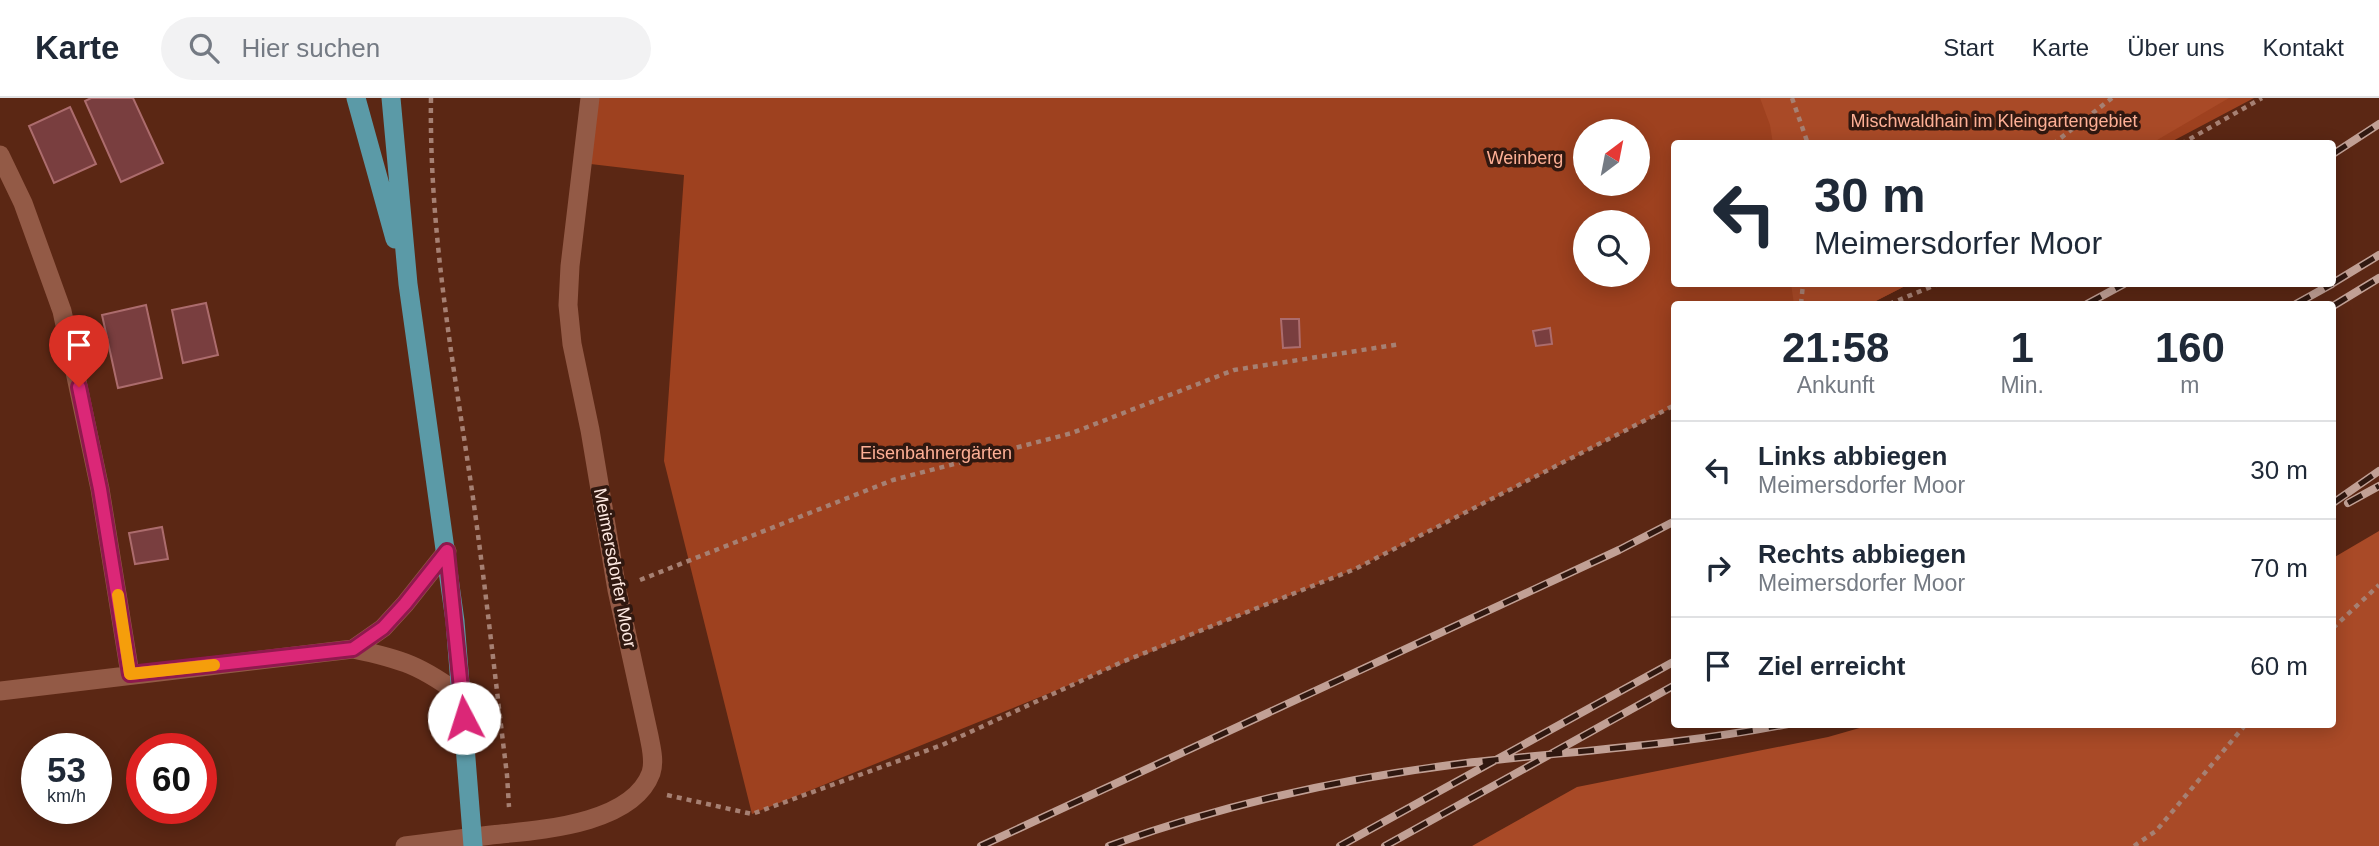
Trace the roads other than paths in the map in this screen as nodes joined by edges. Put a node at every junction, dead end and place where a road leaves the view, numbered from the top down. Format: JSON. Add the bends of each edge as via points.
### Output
{"nodes":[{"id":1,"x":356,"y":98,"type":"edge"},
{"id":2,"x":590,"y":98,"type":"edge"},
{"id":3,"x":392,"y":99,"type":"edge"},
{"id":4,"x":0,"y":155,"type":"edge"},
{"id":5,"x":408,"y":285,"type":"junction"},
{"id":6,"x":447,"y":551,"type":"junction"},
{"id":7,"x":353,"y":649,"type":"junction"},
{"id":8,"x":130,"y":674,"type":"junction"},
{"id":9,"x":0,"y":691,"type":"edge"},
{"id":10,"x":463,"y":697,"type":"junction"},
{"id":11,"x":405,"y":846,"type":"edge"},
{"id":12,"x":473,"y":846,"type":"edge"}],
"edges":[{"from":1,"to":5,"type":"main road"},
{"from":2,"to":11,"type":"street","name":"Meimersdorfer Moor","via":[[568,305],[617,590],[653,756],[652,772],[642,790],[618,807],[584,821]]},
{"from":3,"to":5,"type":"main road"},
{"from":4,"to":8,"type":"street","via":[[23,203],[62,311],[100,489]]},
{"from":5,"to":6,"type":"main road"},
{"from":6,"to":7,"type":"street","via":[[383,628]]},
{"from":6,"to":10,"type":"main road"},
{"from":7,"to":8,"type":"street"},
{"from":7,"to":10,"type":"street","via":[[415,665]]},
{"from":8,"to":9,"type":"street"},
{"from":10,"to":12,"type":"main road"}]}
